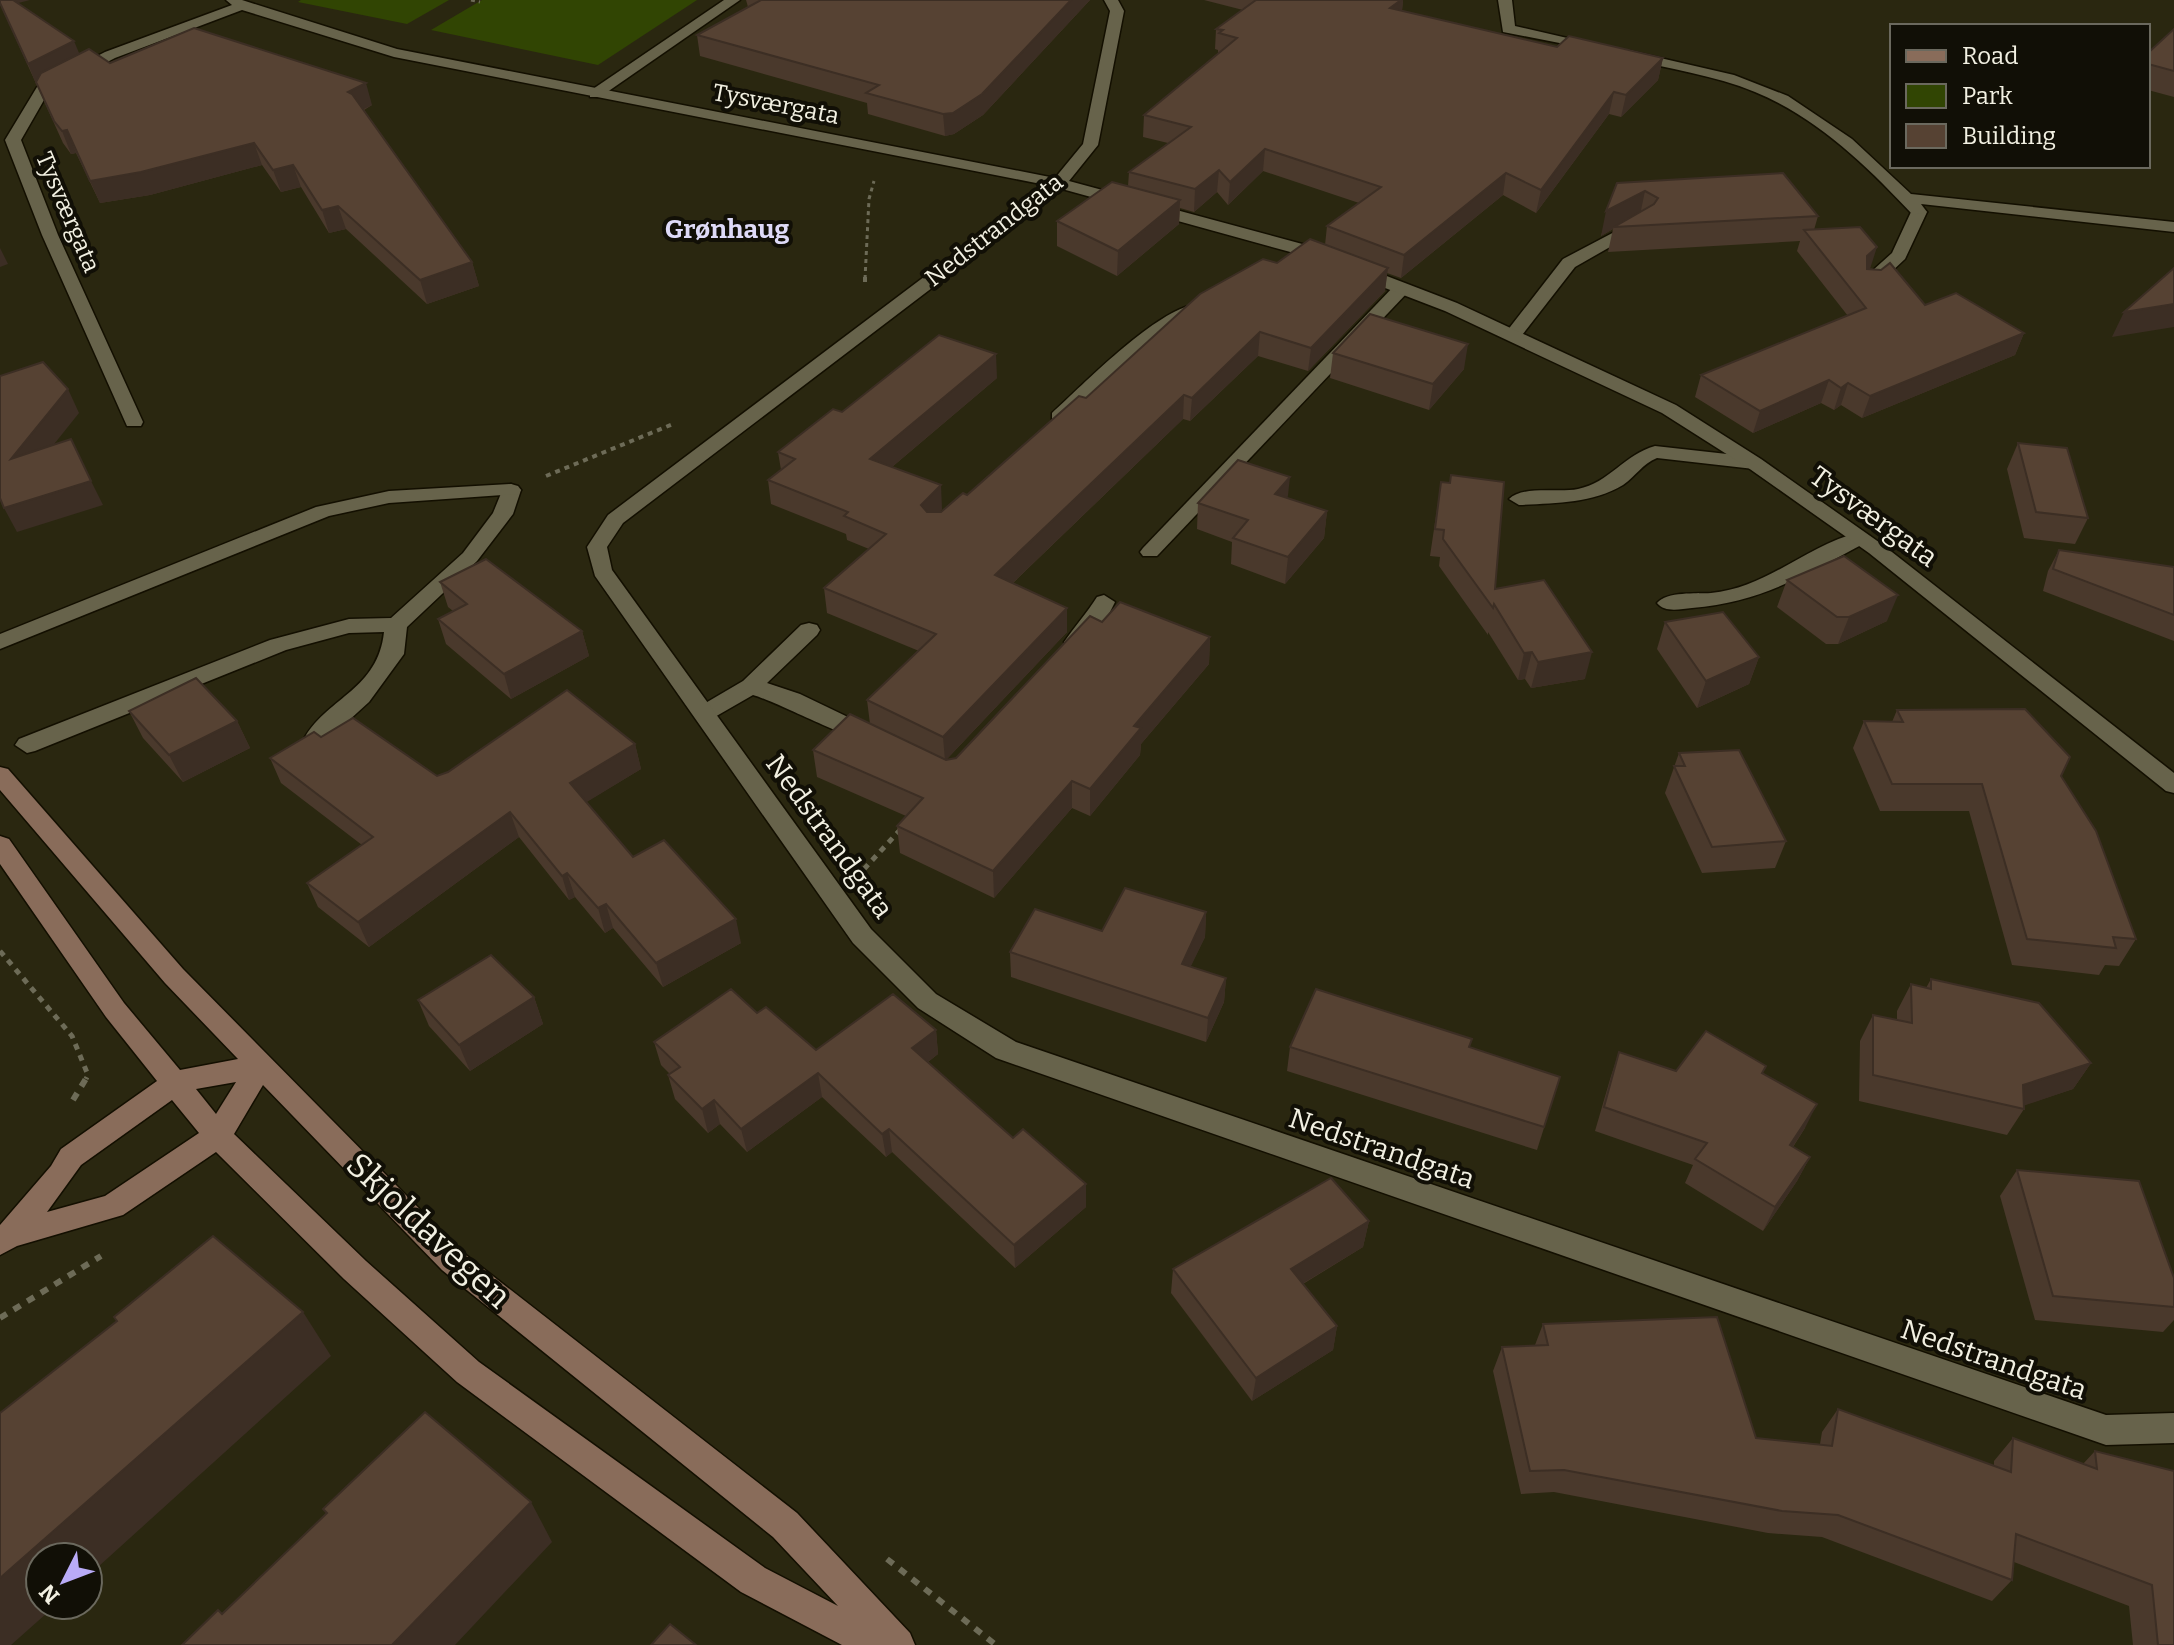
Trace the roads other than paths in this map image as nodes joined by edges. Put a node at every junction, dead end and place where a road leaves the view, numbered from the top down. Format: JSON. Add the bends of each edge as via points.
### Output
{"nodes":[{"id":1,"x":733,"y":0,"type":"edge"},
{"id":2,"x":1111,"y":0,"type":"edge"},
{"id":3,"x":1505,"y":0,"type":"edge"},
{"id":4,"x":244,"y":2,"type":"edge"},
{"id":5,"x":595,"y":94,"type":"junction"},
{"id":6,"x":1059,"y":183,"type":"junction"},
{"id":7,"x":1906,"y":198,"type":"junction"},
{"id":8,"x":1641,"y":223,"type":"edge"},
{"id":9,"x":2174,"y":227,"type":"edge"},
{"id":10,"x":1300,"y":249,"type":"junction"},
{"id":11,"x":1274,"y":264,"type":"edge"},
{"id":12,"x":1868,"y":284,"type":"edge"},
{"id":13,"x":1402,"y":288,"type":"junction"},
{"id":14,"x":1210,"y":300,"type":"edge"},
{"id":15,"x":1513,"y":335,"type":"junction"},
{"id":16,"x":134,"y":422,"type":"dead end"},
{"id":17,"x":1042,"y":432,"type":"edge"},
{"id":18,"x":1754,"y":463,"type":"junction"},
{"id":19,"x":1519,"y":499,"type":"dead end"},
{"id":20,"x":1860,"y":538,"type":"junction"},
{"id":21,"x":1150,"y":552,"type":"dead end"},
{"id":22,"x":1104,"y":602,"type":"dead end"},
{"id":23,"x":1668,"y":603,"type":"dead end"},
{"id":24,"x":396,"y":625,"type":"junction"},
{"id":25,"x":809,"y":630,"type":"dead end"},
{"id":26,"x":0,"y":642,"type":"edge"},
{"id":27,"x":1064,"y":653,"type":"edge"},
{"id":28,"x":751,"y":686,"type":"junction"},
{"id":29,"x":705,"y":713,"type":"junction"},
{"id":30,"x":316,"y":737,"type":"edge"},
{"id":31,"x":27,"y":745,"type":"dead end"},
{"id":32,"x":892,"y":748,"type":"edge"},
{"id":33,"x":0,"y":775,"type":"edge"},
{"id":34,"x":2174,"y":785,"type":"edge"},
{"id":35,"x":0,"y":845,"type":"edge"},
{"id":36,"x":260,"y":1066,"type":"junction"},
{"id":37,"x":176,"y":1082,"type":"junction"},
{"id":38,"x":218,"y":1136,"type":"junction"},
{"id":39,"x":5,"y":1238,"type":"edge"},
{"id":40,"x":2174,"y":1428,"type":"edge"},
{"id":41,"x":877,"y":1645,"type":"edge"},
{"id":42,"x":898,"y":1645,"type":"edge"}],
"edges":[{"from":1,"to":5,"type":"street"},
{"from":2,"to":6,"type":"street","name":"Nedstrandgata","via":[[1117,11],[1090,145]]},
{"from":3,"to":7,"type":"street","via":[[1508,29],[1761,89],[1832,133]]},
{"from":4,"to":5,"type":"street","name":"Tysværgata","via":[[394,53]]},
{"from":4,"to":16,"type":"street","name":"Tysværgata","via":[[110,55],[42,90],[13,140]]},
{"from":5,"to":6,"type":"street","name":"Tysværgata"},
{"from":6,"to":10,"type":"street","name":"Tysværgata"},
{"from":6,"to":29,"type":"street","name":"Nedstrandgata","via":[[615,519],[597,547],[602,571]]},
{"from":7,"to":9,"type":"street"},
{"from":7,"to":12,"type":"street","via":[[1919,212],[1899,255]]},
{"from":8,"to":15,"type":"street","via":[[1569,263]]},
{"from":10,"to":11,"type":"street"},
{"from":10,"to":13,"type":"street","name":"Tysværgata"},
{"from":13,"to":15,"type":"street","name":"Tysværgata"},
{"from":13,"to":21,"type":"street"},
{"from":14,"to":17,"type":"street","via":[[1171,322]]},
{"from":15,"to":18,"type":"street","name":"Tysværgata","via":[[1669,409]]},
{"from":18,"to":19,"type":"street","via":[[1655,452],[1639,458],[1617,480],[1583,495]]},
{"from":18,"to":20,"type":"street","name":"Tysværgata"},
{"from":20,"to":23,"type":"street","via":[[1760,589],[1728,598]]},
{"from":20,"to":34,"type":"street","name":"Tysværgata"},
{"from":22,"to":27,"type":"street","via":[[1096,619]]},
{"from":24,"to":26,"type":"street","via":[[470,557],[503,514],[511,490],[389,497],[323,511]]},
{"from":24,"to":30,"type":"street","via":[[393,654],[361,697]]},
{"from":24,"to":31,"type":"street","via":[[349,626],[278,645]]},
{"from":25,"to":28,"type":"street"},
{"from":28,"to":29,"type":"street"},
{"from":28,"to":32,"type":"street","via":[[792,699]]},
{"from":29,"to":40,"type":"street","name":"Nedstrandgata","via":[[862,936],[927,1001],[1006,1050],[2106,1430]]},
{"from":33,"to":36,"type":"main road","name":"Skjoldavegen","via":[[174,976]]},
{"from":35,"to":37,"type":"main road","via":[[115,1010]]},
{"from":36,"to":37,"type":"main road"},
{"from":36,"to":38,"type":"main road"},
{"from":36,"to":42,"type":"main road","name":"Skjoldavegen","via":[[452,1261],[785,1525]]},
{"from":37,"to":38,"type":"main road"},
{"from":37,"to":39,"type":"main road","via":[[71,1157]]},
{"from":38,"to":39,"type":"main road","via":[[113,1206]]},
{"from":38,"to":41,"type":"main road","via":[[468,1372],[753,1580]]}]}
